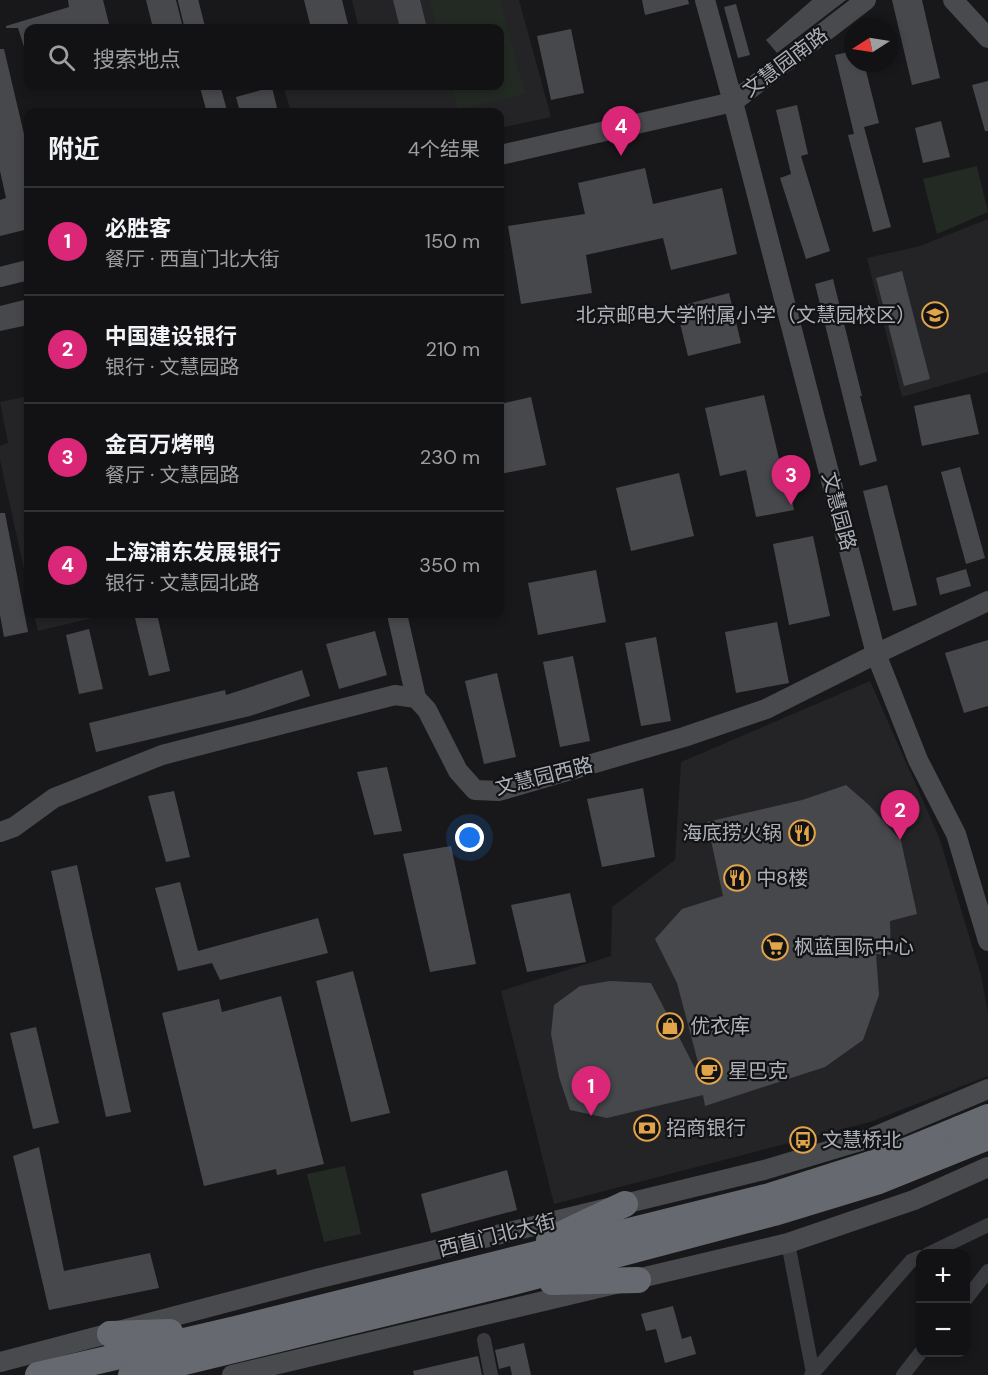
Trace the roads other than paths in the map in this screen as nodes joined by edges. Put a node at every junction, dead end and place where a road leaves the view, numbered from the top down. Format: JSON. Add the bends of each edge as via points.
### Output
{"nodes":[{"id":1,"x":188,"y":0,"type":"edge"},
{"id":2,"x":705,"y":0,"type":"edge"},
{"id":3,"x":866,"y":0,"type":"edge"},
{"id":4,"x":953,"y":0,"type":"edge"},
{"id":5,"x":194,"y":24,"type":"edge"},
{"id":6,"x":988,"y":38,"type":"edge"},
{"id":7,"x":211,"y":90,"type":"edge"},
{"id":8,"x":733,"y":102,"type":"junction"},
{"id":9,"x":216,"y":108,"type":"edge"},
{"id":10,"x":504,"y":154,"type":"edge"},
{"id":11,"x":24,"y":271,"type":"edge"},
{"id":12,"x":0,"y":277,"type":"edge"},
{"id":13,"x":988,"y":601,"type":"edge"},
{"id":14,"x":398,"y":618,"type":"edge"},
{"id":15,"x":876,"y":654,"type":"junction"},
{"id":16,"x":416,"y":698,"type":"junction"},
{"id":17,"x":0,"y":832,"type":"edge"},
{"id":18,"x":988,"y":941,"type":"edge"},
{"id":19,"x":981,"y":1092,"type":"edge"},
{"id":20,"x":988,"y":1117,"type":"edge"},
{"id":21,"x":988,"y":1131,"type":"edge"},
{"id":22,"x":971,"y":1138,"type":"edge"},
{"id":23,"x":988,"y":1167,"type":"edge"},
{"id":24,"x":625,"y":1204,"type":"junction"},
{"id":25,"x":988,"y":1225,"type":"edge"},
{"id":26,"x":788,"y":1243,"type":"junction"},
{"id":27,"x":938,"y":1249,"type":"edge"},
{"id":28,"x":916,"y":1259,"type":"edge"},
{"id":29,"x":988,"y":1271,"type":"edge"},
{"id":30,"x":502,"y":1274,"type":"junction"},
{"id":31,"x":638,"y":1280,"type":"junction"},
{"id":32,"x":970,"y":1294,"type":"edge"},
{"id":33,"x":110,"y":1334,"type":"junction"},
{"id":34,"x":237,"y":1340,"type":"junction"},
{"id":35,"x":484,"y":1341,"type":"dead end"},
{"id":36,"x":918,"y":1357,"type":"edge"},
{"id":37,"x":0,"y":1362,"type":"edge"},
{"id":38,"x":133,"y":1367,"type":"edge"},
{"id":39,"x":812,"y":1374,"type":"edge"},
{"id":40,"x":38,"y":1375,"type":"edge"},
{"id":41,"x":183,"y":1375,"type":"edge"},
{"id":42,"x":232,"y":1375,"type":"edge"},
{"id":43,"x":491,"y":1375,"type":"edge"},
{"id":44,"x":903,"y":1375,"type":"edge"}],
"edges":[{"from":1,"to":5,"type":"street"},
{"from":2,"to":8,"type":"street","name":"文慧园路"},
{"from":3,"to":8,"type":"street","name":"文慧园南路"},
{"from":4,"to":6,"type":"street"},
{"from":7,"to":9,"type":"street"},
{"from":8,"to":10,"type":"street"},
{"from":8,"to":15,"type":"street","name":"文慧园路"},
{"from":11,"to":12,"type":"street"},
{"from":13,"to":15,"type":"street","name":"文慧园西路"},
{"from":14,"to":16,"type":"street"},
{"from":15,"to":16,"type":"street","name":"文慧园西路","via":[[766,709],[499,791],[475,790],[458,771],[427,710]]},
{"from":15,"to":18,"type":"street","name":"文慧园路","via":[[918,759],[956,834]]},
{"from":16,"to":17,"type":"street","via":[[394,694],[162,755],[54,798],[14,827]]},
{"from":19,"to":21,"type":"street"},
{"from":19,"to":24,"type":"street","name":"西直门北大街","via":[[874,1137],[764,1170]]},
{"from":20,"to":22,"type":"highway","name":"西直门北大街","bridge":true},
{"from":22,"to":30,"type":"highway","name":"西直门北大街","via":[[883,1160]]},
{"from":23,"to":26,"type":"street","via":[[914,1200]]},
{"from":24,"to":30,"type":"highway"},
{"from":24,"to":33,"type":"street","name":"西直门北大街"},
{"from":25,"to":27,"type":"street"},
{"from":26,"to":31,"type":"street"},
{"from":26,"to":39,"type":"street"},
{"from":28,"to":39,"type":"street"},
{"from":29,"to":32,"type":"street"},
{"from":30,"to":31,"type":"highway"},
{"from":30,"to":34,"type":"highway","name":"西直门北大街"},
{"from":31,"to":42,"type":"street"},
{"from":33,"to":34,"type":"highway"},
{"from":33,"to":37,"type":"street","name":"西直门北大街"},
{"from":34,"to":38,"type":"highway","name":"西直门北大街"},
{"from":34,"to":41,"type":"highway"},
{"from":35,"to":43,"type":"street"},
{"from":36,"to":44,"type":"street"},
{"from":38,"to":40,"type":"highway","name":"西直门北大街"}]}
